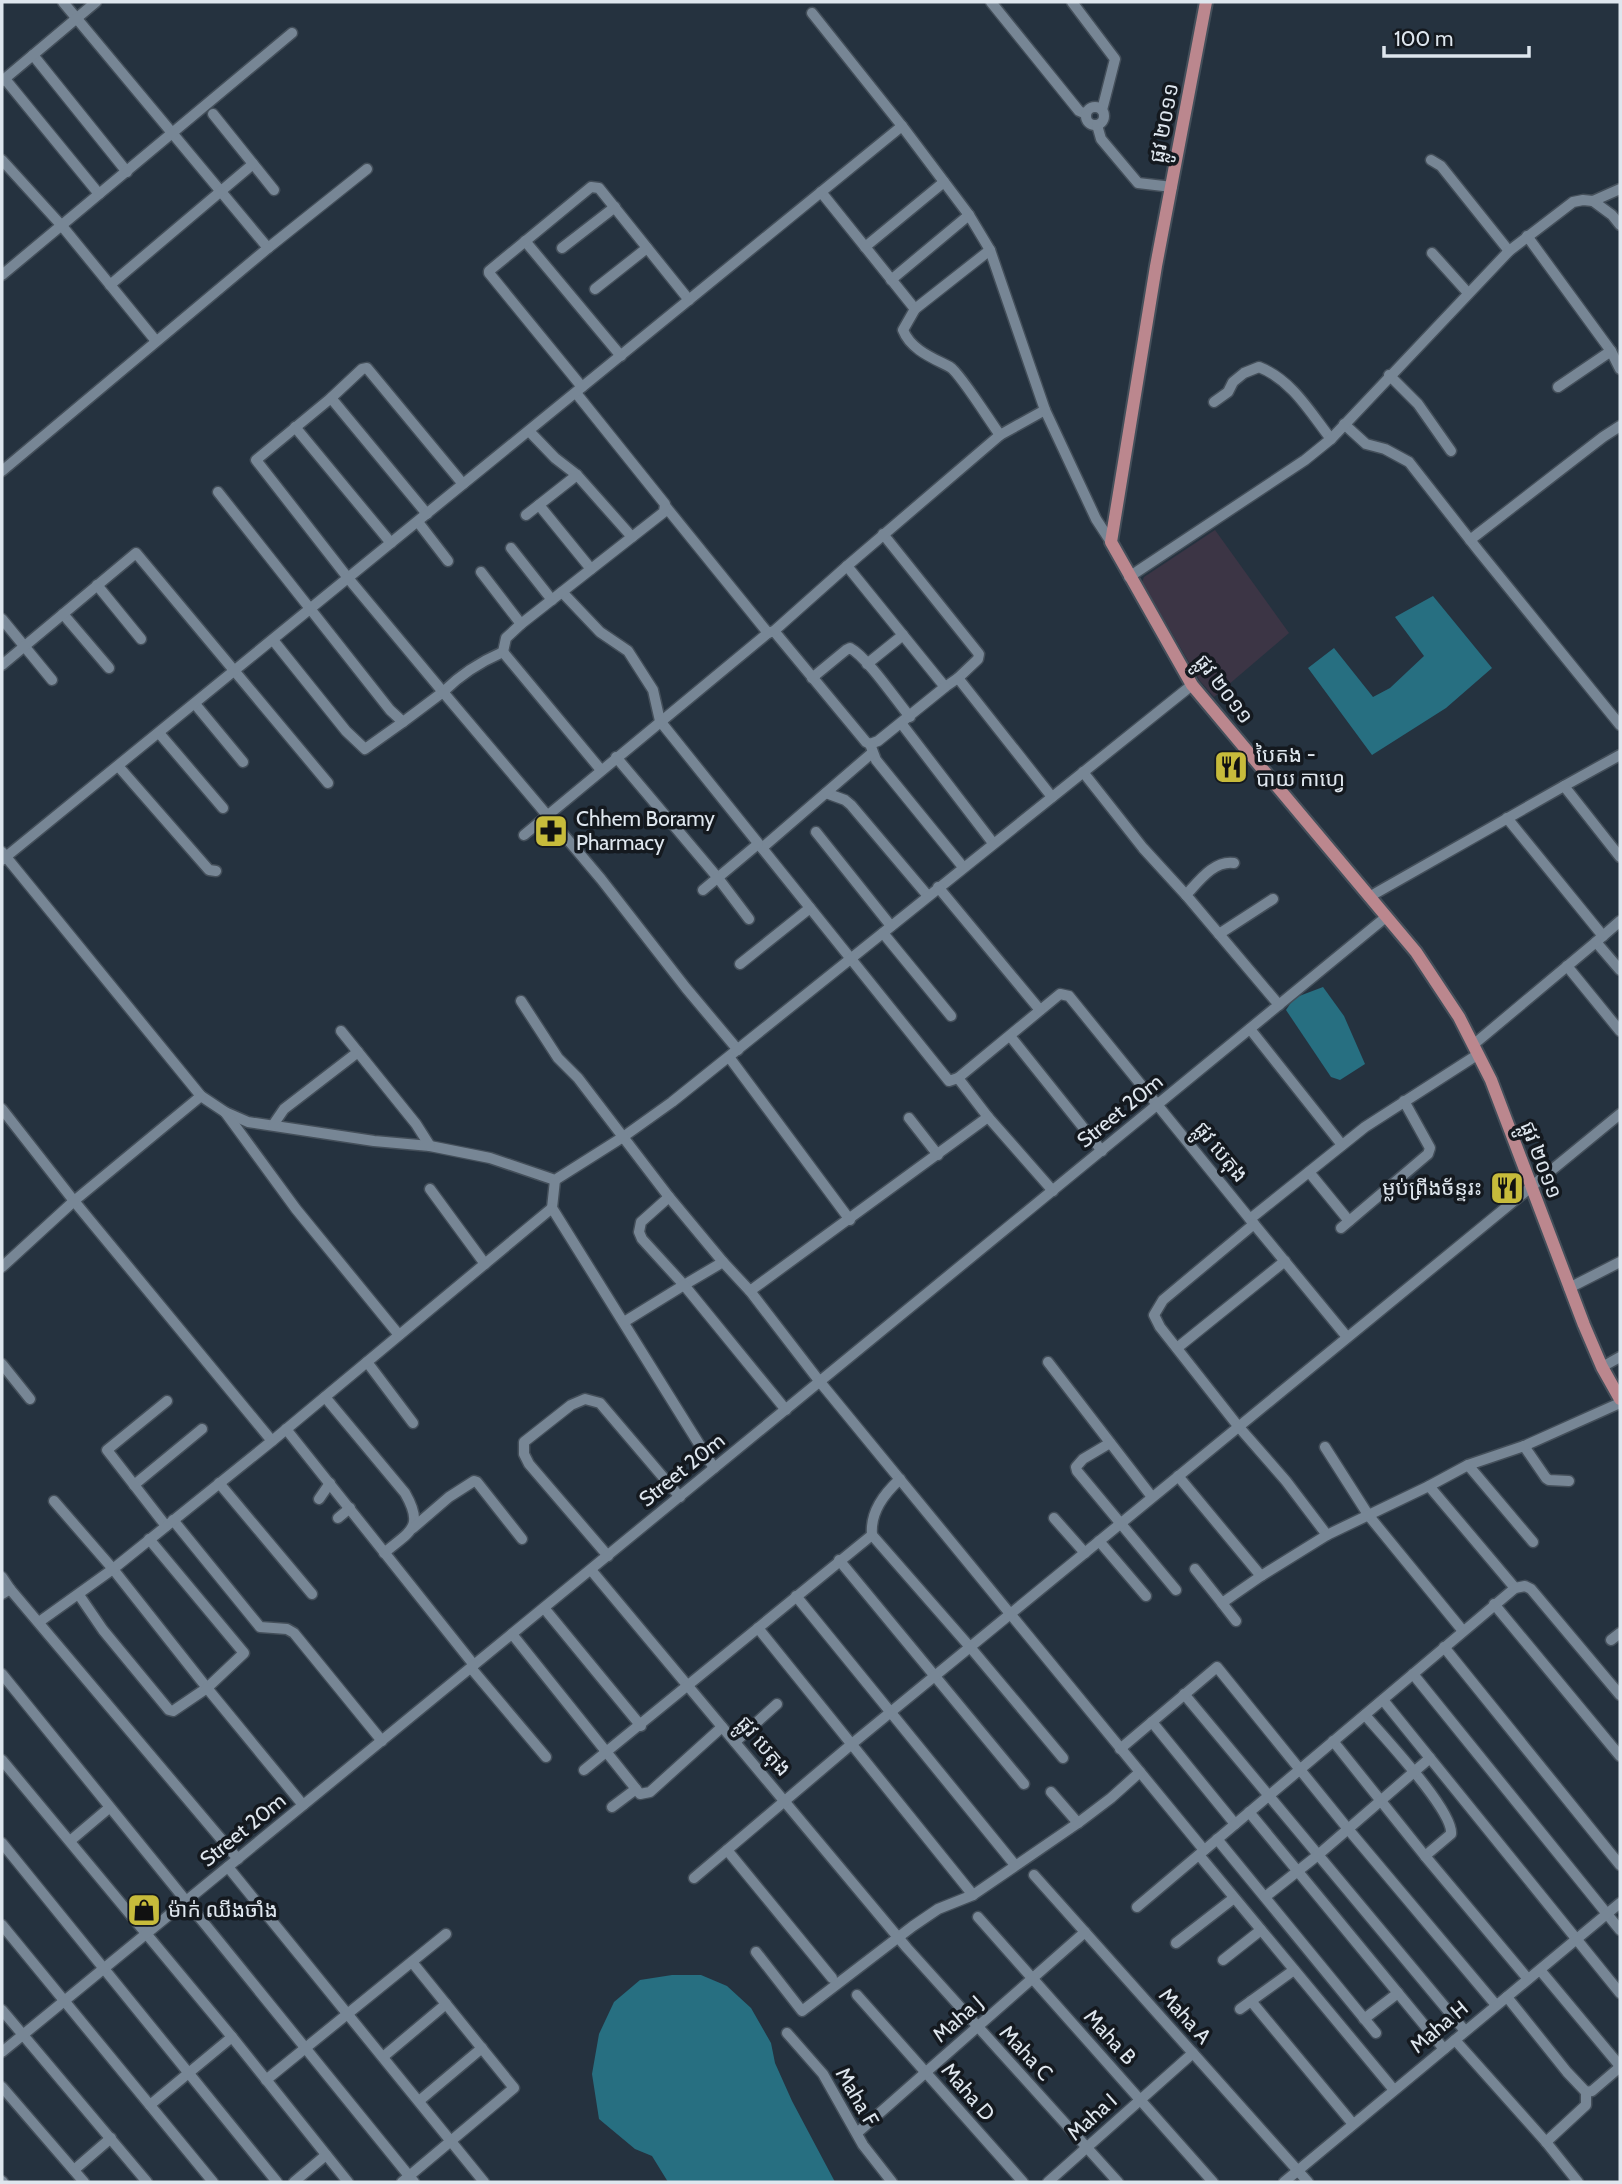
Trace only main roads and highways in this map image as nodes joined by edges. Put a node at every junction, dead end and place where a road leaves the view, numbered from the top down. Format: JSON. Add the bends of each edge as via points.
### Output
{"nodes":[{"id":1,"x":1206,"y":2,"type":"edge"},
{"id":2,"x":1620,"y":1401,"type":"edge"}],
"edges":[{"from":1,"to":2,"type":"main road","name":"ផ្លូវ ២០១១","via":[[1156,266],[1111,542],[1192,685],[1423,963],[1459,1017],[1491,1080],[1569,1288]]}]}
